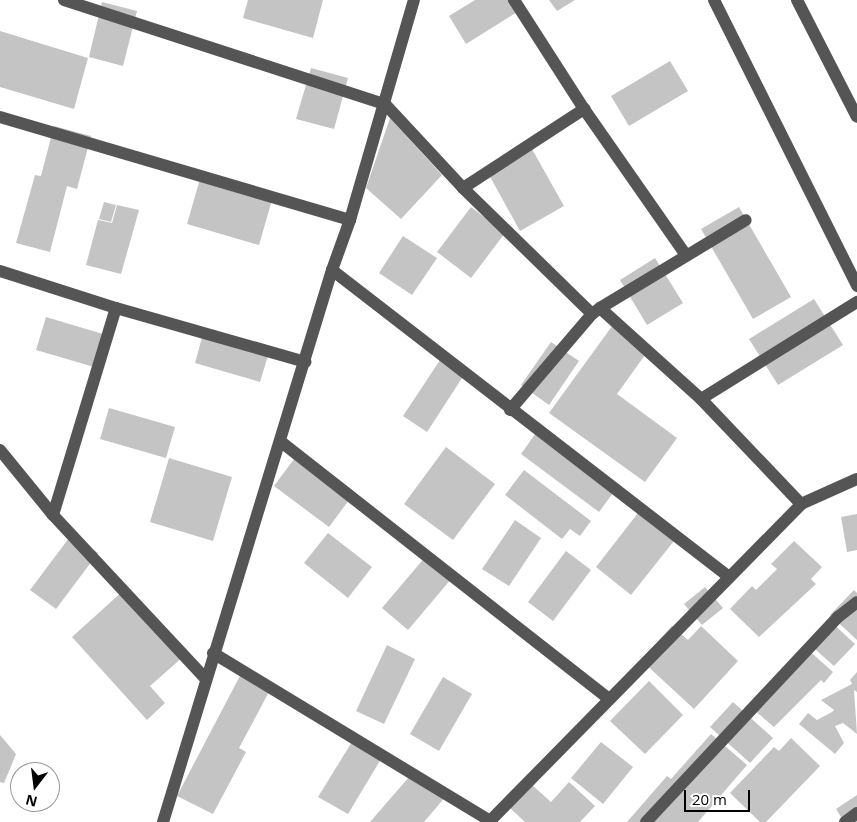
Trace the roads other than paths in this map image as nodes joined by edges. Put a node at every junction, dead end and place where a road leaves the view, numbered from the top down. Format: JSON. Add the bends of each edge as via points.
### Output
{"nodes":[{"id":1,"x":64,"y":0,"type":"edge"},
{"id":2,"x":414,"y":0,"type":"edge"},
{"id":3,"x":514,"y":0,"type":"edge"},
{"id":4,"x":714,"y":0,"type":"edge"},
{"id":5,"x":797,"y":0,"type":"edge"},
{"id":6,"x":385,"y":104,"type":"junction"},
{"id":7,"x":584,"y":110,"type":"junction"},
{"id":8,"x":0,"y":117,"type":"edge"},
{"id":9,"x":857,"y":117,"type":"edge"},
{"id":10,"x":463,"y":188,"type":"junction"},
{"id":11,"x":350,"y":220,"type":"junction"},
{"id":12,"x":746,"y":220,"type":"dead end"},
{"id":13,"x":685,"y":254,"type":"junction"},
{"id":14,"x":0,"y":270,"type":"edge"},
{"id":15,"x":332,"y":270,"type":"junction"},
{"id":16,"x":857,"y":286,"type":"edge"},
{"id":17,"x":857,"y":302,"type":"edge"},
{"id":18,"x":116,"y":308,"type":"junction"},
{"id":19,"x":596,"y":311,"type":"junction"},
{"id":20,"x":304,"y":362,"type":"junction"},
{"id":21,"x":701,"y":399,"type":"junction"},
{"id":22,"x":510,"y":410,"type":"junction"},
{"id":23,"x":280,"y":441,"type":"junction"},
{"id":24,"x":0,"y":450,"type":"edge"},
{"id":25,"x":857,"y":479,"type":"edge"},
{"id":26,"x":801,"y":504,"type":"junction"},
{"id":27,"x":53,"y":515,"type":"junction"},
{"id":28,"x":729,"y":577,"type":"junction"},
{"id":29,"x":857,"y":602,"type":"edge"},
{"id":30,"x":213,"y":653,"type":"junction"},
{"id":31,"x":206,"y":679,"type":"junction"},
{"id":32,"x":608,"y":698,"type":"junction"},
{"id":33,"x":857,"y":813,"type":"edge"},
{"id":34,"x":489,"y":821,"type":"edge"},
{"id":35,"x":162,"y":822,"type":"edge"},
{"id":36,"x":646,"y":822,"type":"edge"},
{"id":37,"x":845,"y":822,"type":"edge"}],
"edges":[{"from":1,"to":6,"type":"street"},
{"from":2,"to":6,"type":"street"},
{"from":3,"to":7,"type":"street"},
{"from":4,"to":16,"type":"street"},
{"from":5,"to":9,"type":"street"},
{"from":6,"to":10,"type":"street"},
{"from":6,"to":11,"type":"street"},
{"from":7,"to":10,"type":"street"},
{"from":7,"to":13,"type":"street"},
{"from":8,"to":11,"type":"street"},
{"from":10,"to":19,"type":"street"},
{"from":11,"to":15,"type":"street"},
{"from":12,"to":13,"type":"street"},
{"from":13,"to":19,"type":"street"},
{"from":14,"to":18,"type":"street"},
{"from":15,"to":20,"type":"street"},
{"from":15,"to":22,"type":"street"},
{"from":17,"to":21,"type":"street"},
{"from":18,"to":20,"type":"street"},
{"from":18,"to":27,"type":"street"},
{"from":19,"to":21,"type":"street"},
{"from":19,"to":22,"type":"street"},
{"from":20,"to":23,"type":"street"},
{"from":21,"to":26,"type":"street"},
{"from":22,"to":28,"type":"street"},
{"from":23,"to":30,"type":"street"},
{"from":23,"to":32,"type":"street"},
{"from":24,"to":27,"type":"street"},
{"from":25,"to":26,"type":"street"},
{"from":26,"to":28,"type":"street"},
{"from":27,"to":31,"type":"street"},
{"from":28,"to":32,"type":"street"},
{"from":29,"to":36,"type":"street","via":[[838,617]]},
{"from":30,"to":31,"type":"street"},
{"from":30,"to":34,"type":"street"},
{"from":31,"to":35,"type":"street"},
{"from":32,"to":34,"type":"street"},
{"from":33,"to":37,"type":"street"}]}
